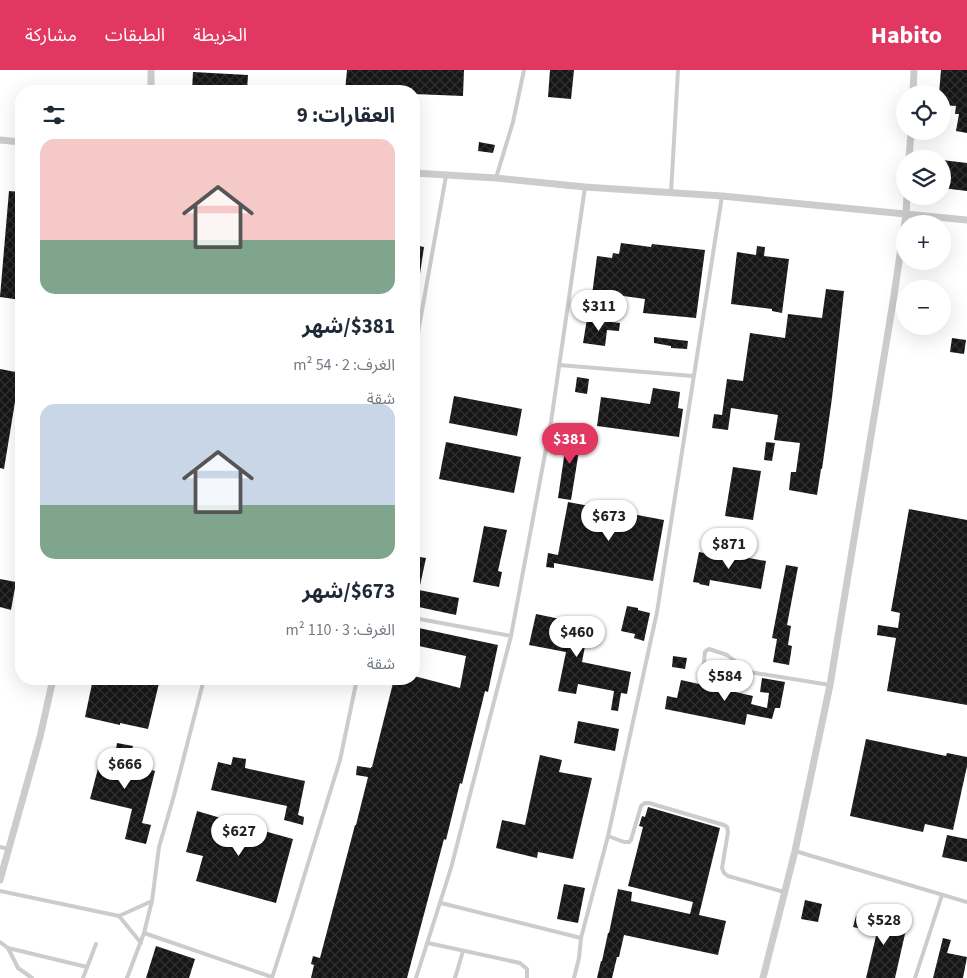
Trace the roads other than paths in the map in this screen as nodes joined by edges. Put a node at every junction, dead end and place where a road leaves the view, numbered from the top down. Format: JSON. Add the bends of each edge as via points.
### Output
{"nodes":[{"id":1,"x":151,"y":70,"type":"edge"},
{"id":2,"x":524,"y":70,"type":"edge"},
{"id":3,"x":678,"y":70,"type":"edge"},
{"id":4,"x":914,"y":70,"type":"edge"},
{"id":5,"x":151,"y":85,"type":"edge"},
{"id":6,"x":913,"y":85,"type":"edge"},
{"id":7,"x":0,"y":140,"type":"edge"},
{"id":8,"x":15,"y":141,"type":"edge"},
{"id":9,"x":420,"y":174,"type":"edge"},
{"id":10,"x":446,"y":176,"type":"junction"},
{"id":11,"x":496,"y":178,"type":"junction"},
{"id":12,"x":585,"y":187,"type":"junction"},
{"id":13,"x":670,"y":194,"type":"junction"},
{"id":14,"x":722,"y":196,"type":"junction"},
{"id":15,"x":906,"y":205,"type":"edge"},
{"id":16,"x":906,"y":214,"type":"junction"},
{"id":17,"x":967,"y":220,"type":"edge"},
{"id":18,"x":420,"y":321,"type":"edge"},
{"id":19,"x":559,"y":365,"type":"junction"},
{"id":20,"x":694,"y":376,"type":"junction"},
{"id":21,"x":420,"y":619,"type":"edge"},
{"id":22,"x":511,"y":636,"type":"junction"},
{"id":23,"x":749,"y":672,"type":"junction"},
{"id":24,"x":53,"y":685,"type":"edge"},
{"id":25,"x":202,"y":685,"type":"edge"},
{"id":26,"x":356,"y":685,"type":"edge"},
{"id":27,"x":830,"y":685,"type":"junction"},
{"id":28,"x":608,"y":836,"type":"junction"},
{"id":29,"x":0,"y":847,"type":"edge"},
{"id":30,"x":9,"y":849,"type":"junction"},
{"id":31,"x":795,"y":851,"type":"junction"},
{"id":32,"x":0,"y":880,"type":"edge"},
{"id":33,"x":0,"y":891,"type":"edge"},
{"id":34,"x":784,"y":892,"type":"junction"},
{"id":35,"x":942,"y":895,"type":"junction"},
{"id":36,"x":152,"y":901,"type":"junction"},
{"id":37,"x":441,"y":902,"type":"junction"},
{"id":38,"x":967,"y":902,"type":"edge"},
{"id":39,"x":119,"y":916,"type":"junction"},
{"id":40,"x":144,"y":933,"type":"junction"},
{"id":41,"x":581,"y":938,"type":"junction"},
{"id":42,"x":0,"y":942,"type":"edge"},
{"id":43,"x":428,"y":943,"type":"junction"},
{"id":44,"x":96,"y":944,"type":"dead end"},
{"id":45,"x":141,"y":944,"type":"junction"},
{"id":46,"x":8,"y":948,"type":"junction"},
{"id":47,"x":462,"y":951,"type":"junction"},
{"id":48,"x":87,"y":967,"type":"junction"},
{"id":49,"x":32,"y":978,"type":"edge"},
{"id":50,"x":83,"y":978,"type":"edge"},
{"id":51,"x":127,"y":978,"type":"edge"},
{"id":52,"x":272,"y":978,"type":"edge"},
{"id":53,"x":416,"y":978,"type":"edge"},
{"id":54,"x":455,"y":978,"type":"edge"},
{"id":55,"x":527,"y":978,"type":"edge"},
{"id":56,"x":574,"y":978,"type":"edge"},
{"id":57,"x":763,"y":978,"type":"edge"},
{"id":58,"x":915,"y":978,"type":"edge"}],
"edges":[{"from":1,"to":5,"type":"street"},
{"from":2,"to":11,"type":"lane"},
{"from":3,"to":13,"type":"lane"},
{"from":4,"to":6,"type":"street"},
{"from":7,"to":8,"type":"street"},
{"from":9,"to":10,"type":"street"},
{"from":10,"to":11,"type":"street"},
{"from":10,"to":18,"type":"lane"},
{"from":11,"to":12,"type":"street"},
{"from":12,"to":13,"type":"street"},
{"from":12,"to":19,"type":"lane"},
{"from":13,"to":14,"type":"street"},
{"from":14,"to":16,"type":"street"},
{"from":14,"to":20,"type":"lane"},
{"from":15,"to":16,"type":"street"},
{"from":16,"to":17,"type":"street"},
{"from":16,"to":27,"type":"street"},
{"from":19,"to":20,"type":"lane"},
{"from":19,"to":22,"type":"lane"},
{"from":20,"to":28,"type":"lane","via":[[657,612]]},
{"from":21,"to":22,"type":"lane"},
{"from":22,"to":37,"type":"lane"},
{"from":23,"to":23,"type":"lane","via":[[727,655],[709,649],[705,652],[704,673],[709,677]]},
{"from":23,"to":27,"type":"lane"},
{"from":24,"to":30,"type":"street"},
{"from":25,"to":36,"type":"lane","via":[[159,848]]},
{"from":26,"to":52,"type":"lane","via":[[340,760]]},
{"from":27,"to":31,"type":"street"},
{"from":28,"to":34,"type":"lane","via":[[629,842],[641,806],[645,803],[724,825],[728,832],[724,873]]},
{"from":28,"to":41,"type":"lane"},
{"from":29,"to":30,"type":"lane"},
{"from":30,"to":32,"type":"street"},
{"from":31,"to":34,"type":"street"},
{"from":31,"to":35,"type":"lane"},
{"from":33,"to":39,"type":"lane"},
{"from":34,"to":57,"type":"street"},
{"from":35,"to":38,"type":"lane"},
{"from":35,"to":58,"type":"lane"},
{"from":36,"to":39,"type":"lane"},
{"from":36,"to":40,"type":"lane"},
{"from":37,"to":41,"type":"lane"},
{"from":37,"to":43,"type":"lane"},
{"from":39,"to":45,"type":"lane"},
{"from":40,"to":45,"type":"lane"},
{"from":40,"to":52,"type":"lane"},
{"from":41,"to":56,"type":"lane"},
{"from":42,"to":46,"type":"lane"},
{"from":43,"to":47,"type":"lane"},
{"from":43,"to":53,"type":"lane"},
{"from":44,"to":48,"type":"lane"},
{"from":45,"to":51,"type":"lane"},
{"from":46,"to":48,"type":"lane"},
{"from":46,"to":49,"type":"lane","via":[[18,968]]},
{"from":47,"to":54,"type":"lane"},
{"from":47,"to":55,"type":"lane","via":[[520,963],[527,969]]},
{"from":48,"to":50,"type":"lane"}]}
